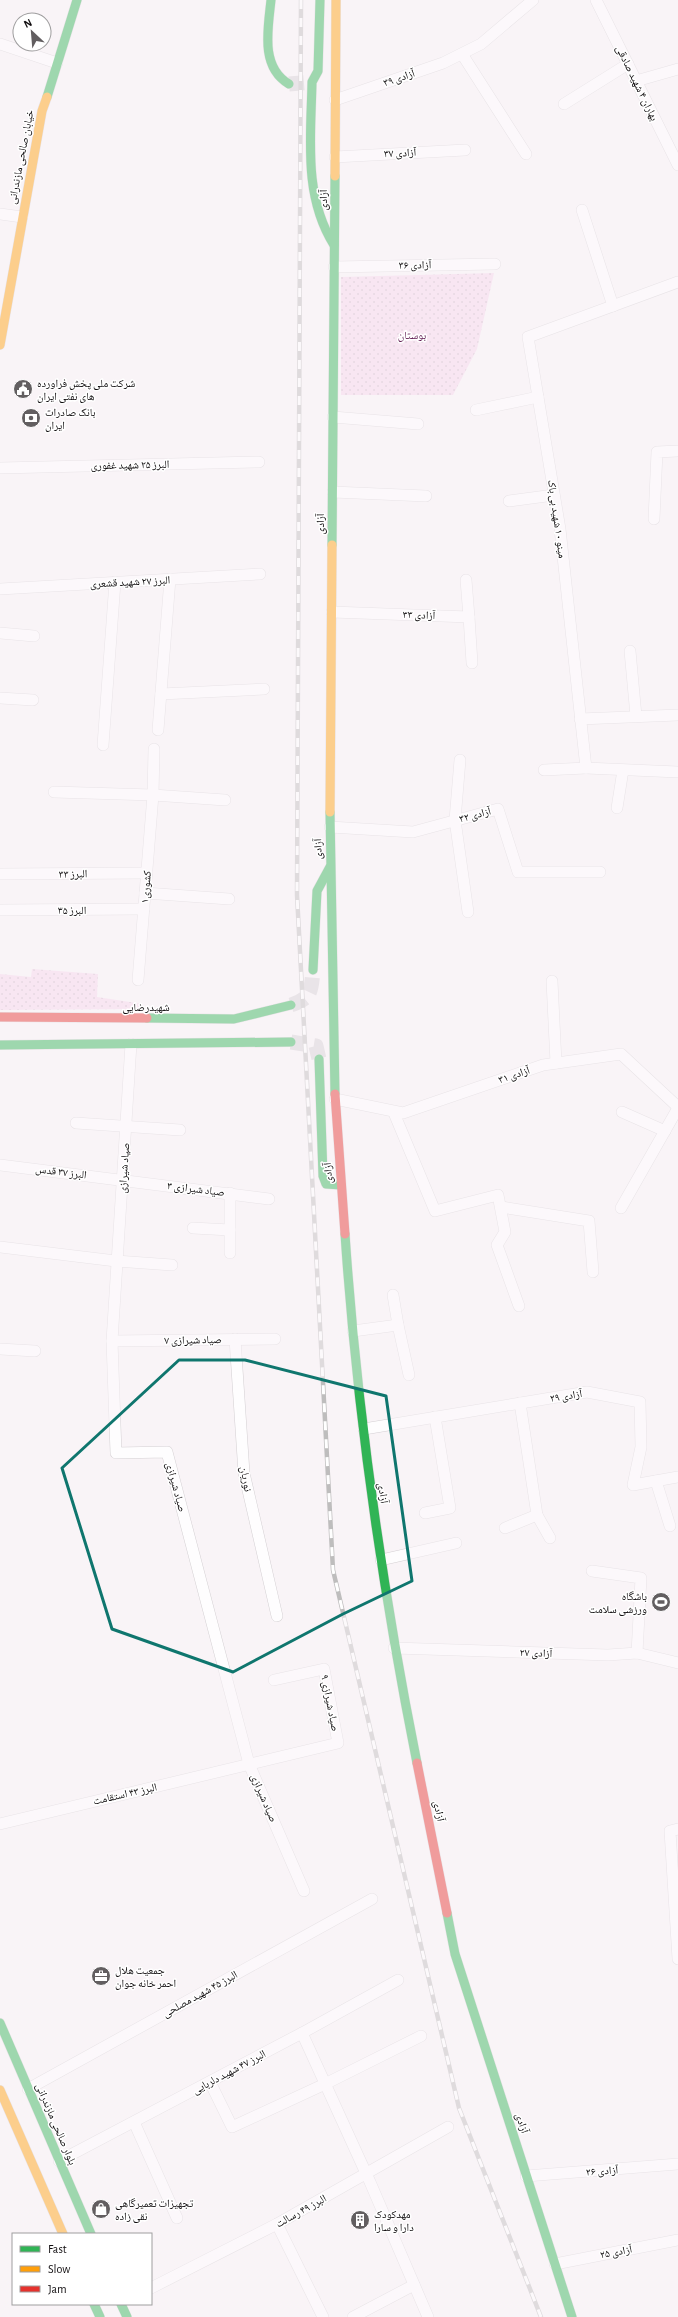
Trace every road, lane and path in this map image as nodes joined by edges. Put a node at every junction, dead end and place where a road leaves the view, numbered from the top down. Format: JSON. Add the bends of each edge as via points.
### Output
{"nodes":[{"id":1,"x":77,"y":0,"type":"edge"},
{"id":2,"x":271,"y":0,"type":"edge"},
{"id":3,"x":320,"y":0,"type":"edge"},
{"id":4,"x":336,"y":0,"type":"edge"},
{"id":5,"x":533,"y":0,"type":"edge"},
{"id":6,"x":596,"y":0,"type":"edge"},
{"id":7,"x":0,"y":44,"type":"edge"},
{"id":8,"x":462,"y":54,"type":"junction"},
{"id":9,"x":57,"y":63,"type":"junction"},
{"id":10,"x":628,"y":64,"type":"junction"},
{"id":11,"x":678,"y":69,"type":"edge"},
{"id":12,"x":636,"y":81,"type":"junction"},
{"id":13,"x":289,"y":84,"type":"tunnel mouth"},
{"id":14,"x":335,"y":100,"type":"junction"},
{"id":15,"x":564,"y":104,"type":"dead end"},
{"id":16,"x":465,"y":150,"type":"dead end"},
{"id":17,"x":526,"y":154,"type":"dead end"},
{"id":18,"x":335,"y":157,"type":"junction"},
{"id":19,"x":678,"y":165,"type":"edge"},
{"id":20,"x":582,"y":210,"type":"dead end"},
{"id":21,"x":0,"y":214,"type":"edge"},
{"id":22,"x":22,"y":217,"type":"junction"},
{"id":23,"x":334,"y":245,"type":"junction"},
{"id":24,"x":495,"y":264,"type":"dead end"},
{"id":25,"x":334,"y":267,"type":"junction"},
{"id":26,"x":678,"y":282,"type":"edge"},
{"id":27,"x":4,"y":298,"type":"edge"},
{"id":28,"x":613,"y":306,"type":"junction"},
{"id":29,"x":0,"y":345,"type":"edge"},
{"id":30,"x":538,"y":397,"type":"junction"},
{"id":31,"x":476,"y":410,"type":"dead end"},
{"id":32,"x":333,"y":417,"type":"junction"},
{"id":33,"x":418,"y":424,"type":"dead end"},
{"id":34,"x":678,"y":451,"type":"edge"},
{"id":35,"x":259,"y":462,"type":"dead end"},
{"id":36,"x":0,"y":468,"type":"edge"},
{"id":37,"x":333,"y":492,"type":"junction"},
{"id":38,"x":554,"y":495,"type":"junction"},
{"id":39,"x":426,"y":496,"type":"dead end"},
{"id":40,"x":509,"y":501,"type":"dead end"},
{"id":41,"x":654,"y":519,"type":"dead end"},
{"id":42,"x":260,"y":574,"type":"dead end"},
{"id":43,"x":170,"y":580,"type":"junction"},
{"id":44,"x":466,"y":580,"type":"dead end"},
{"id":45,"x":115,"y":582,"type":"junction"},
{"id":46,"x":0,"y":589,"type":"edge"},
{"id":47,"x":332,"y":612,"type":"junction"},
{"id":48,"x":470,"y":617,"type":"junction"},
{"id":49,"x":0,"y":633,"type":"edge"},
{"id":50,"x":34,"y":636,"type":"dead end"},
{"id":51,"x":630,"y":651,"type":"dead end"},
{"id":52,"x":472,"y":663,"type":"dead end"},
{"id":53,"x":264,"y":689,"type":"dead end"},
{"id":54,"x":161,"y":694,"type":"junction"},
{"id":55,"x":0,"y":698,"type":"edge"},
{"id":56,"x":32,"y":700,"type":"dead end"},
{"id":57,"x":678,"y":715,"type":"edge"},
{"id":58,"x":636,"y":716,"type":"junction"},
{"id":59,"x":580,"y":719,"type":"junction"},
{"id":60,"x":158,"y":730,"type":"dead end"},
{"id":61,"x":103,"y":745,"type":"dead end"},
{"id":62,"x":154,"y":748,"type":"dead end"},
{"id":63,"x":460,"y":760,"type":"dead end"},
{"id":64,"x":586,"y":768,"type":"junction"},
{"id":65,"x":544,"y":770,"type":"dead end"},
{"id":66,"x":623,"y":770,"type":"junction"},
{"id":67,"x":678,"y":772,"type":"edge"},
{"id":68,"x":54,"y":792,"type":"dead end"},
{"id":69,"x":153,"y":795,"type":"junction"},
{"id":70,"x":225,"y":800,"type":"dead end"},
{"id":71,"x":617,"y":808,"type":"dead end"},
{"id":72,"x":455,"y":820,"type":"junction"},
{"id":73,"x":330,"y":827,"type":"junction"},
{"id":74,"x":331,"y":866,"type":"junction"},
{"id":75,"x":600,"y":872,"type":"dead end"},
{"id":76,"x":147,"y":873,"type":"junction"},
{"id":77,"x":0,"y":874,"type":"edge"},
{"id":78,"x":145,"y":893,"type":"junction"},
{"id":79,"x":229,"y":899,"type":"dead end"},
{"id":80,"x":0,"y":910,"type":"edge"},
{"id":81,"x":144,"y":910,"type":"junction"},
{"id":82,"x":468,"y":912,"type":"dead end"},
{"id":83,"x":313,"y":970,"type":"tunnel mouth"},
{"id":84,"x":138,"y":980,"type":"dead end"},
{"id":85,"x":552,"y":981,"type":"dead end"},
{"id":86,"x":291,"y":1005,"type":"tunnel mouth"},
{"id":87,"x":0,"y":1017,"type":"edge"},
{"id":88,"x":235,"y":1031,"type":"junction"},
{"id":89,"x":291,"y":1042,"type":"tunnel mouth"},
{"id":90,"x":131,"y":1044,"type":"junction"},
{"id":91,"x":0,"y":1045,"type":"edge"},
{"id":92,"x":320,"y":1059,"type":"tunnel mouth"},
{"id":93,"x":556,"y":1063,"type":"junction"},
{"id":94,"x":335,"y":1099,"type":"junction"},
{"id":95,"x":678,"y":1108,"type":"edge"},
{"id":96,"x":622,"y":1112,"type":"dead end"},
{"id":97,"x":394,"y":1113,"type":"junction"},
{"id":98,"x":76,"y":1123,"type":"dead end"},
{"id":99,"x":127,"y":1127,"type":"junction"},
{"id":100,"x":180,"y":1130,"type":"dead end"},
{"id":101,"x":665,"y":1131,"type":"junction"},
{"id":102,"x":0,"y":1165,"type":"edge"},
{"id":103,"x":123,"y":1179,"type":"junction"},
{"id":104,"x":341,"y":1185,"type":"junction"},
{"id":105,"x":230,"y":1193,"type":"junction"},
{"id":106,"x":269,"y":1199,"type":"dead end"},
{"id":107,"x":501,"y":1207,"type":"junction"},
{"id":108,"x":621,"y":1208,"type":"dead end"},
{"id":109,"x":193,"y":1228,"type":"dead end"},
{"id":110,"x":230,"y":1230,"type":"junction"},
{"id":111,"x":0,"y":1247,"type":"edge"},
{"id":112,"x":230,"y":1253,"type":"dead end"},
{"id":113,"x":116,"y":1262,"type":"junction"},
{"id":114,"x":172,"y":1265,"type":"dead end"},
{"id":115,"x":593,"y":1272,"type":"dead end"},
{"id":116,"x":393,"y":1295,"type":"dead end"},
{"id":117,"x":519,"y":1306,"type":"dead end"},
{"id":118,"x":398,"y":1325,"type":"junction"},
{"id":119,"x":353,"y":1331,"type":"junction"},
{"id":120,"x":235,"y":1339,"type":"junction"},
{"id":121,"x":275,"y":1339,"type":"dead end"},
{"id":122,"x":112,"y":1341,"type":"junction"},
{"id":123,"x":0,"y":1350,"type":"edge"},
{"id":124,"x":34,"y":1351,"type":"dead end"},
{"id":125,"x":409,"y":1375,"type":"dead end"},
{"id":126,"x":520,"y":1403,"type":"junction"},
{"id":127,"x":435,"y":1417,"type":"junction"},
{"id":128,"x":364,"y":1429,"type":"junction"},
{"id":129,"x":678,"y":1477,"type":"edge"},
{"id":130,"x":656,"y":1481,"type":"junction"},
{"id":131,"x":425,"y":1513,"type":"dead end"},
{"id":132,"x":537,"y":1515,"type":"junction"},
{"id":133,"x":670,"y":1526,"type":"dead end"},
{"id":134,"x":504,"y":1528,"type":"dead end"},
{"id":135,"x":550,"y":1538,"type":"dead end"},
{"id":136,"x":456,"y":1543,"type":"dead end"},
{"id":137,"x":381,"y":1560,"type":"junction"},
{"id":138,"x":592,"y":1572,"type":"dead end"},
{"id":139,"x":277,"y":1616,"type":"dead end"},
{"id":140,"x":394,"y":1648,"type":"junction"},
{"id":141,"x":637,"y":1653,"type":"junction"},
{"id":142,"x":678,"y":1663,"type":"edge"},
{"id":143,"x":274,"y":1680,"type":"dead end"},
{"id":144,"x":249,"y":1764,"type":"junction"},
{"id":145,"x":0,"y":1824,"type":"edge"},
{"id":146,"x":678,"y":1829,"type":"edge"},
{"id":147,"x":304,"y":1891,"type":"dead end"},
{"id":148,"x":372,"y":1899,"type":"dead end"},
{"id":149,"x":678,"y":1959,"type":"edge"},
{"id":150,"x":398,"y":1980,"type":"dead end"},
{"id":151,"x":0,"y":2026,"type":"edge"},
{"id":152,"x":302,"y":2033,"type":"junction"},
{"id":153,"x":421,"y":2036,"type":"dead end"},
{"id":154,"x":210,"y":2082,"type":"junction"},
{"id":155,"x":325,"y":2084,"type":"junction"},
{"id":156,"x":0,"y":2090,"type":"edge"},
{"id":157,"x":24,"y":2096,"type":"junction"},
{"id":158,"x":7,"y":2108,"type":"junction"},
{"id":159,"x":134,"y":2122,"type":"junction"},
{"id":160,"x":448,"y":2127,"type":"dead end"},
{"id":161,"x":59,"y":2161,"type":"junction"},
{"id":162,"x":678,"y":2164,"type":"edge"},
{"id":163,"x":367,"y":2175,"type":"junction"},
{"id":164,"x":526,"y":2176,"type":"junction"},
{"id":165,"x":177,"y":2218,"type":"dead end"},
{"id":166,"x":277,"y":2224,"type":"junction"},
{"id":167,"x":64,"y":2233,"type":"edge"},
{"id":168,"x":91,"y":2233,"type":"edge"},
{"id":169,"x":678,"y":2240,"type":"edge"},
{"id":170,"x":555,"y":2264,"type":"junction"},
{"id":171,"x":414,"y":2285,"type":"junction"},
{"id":172,"x":152,"y":2287,"type":"edge"},
{"id":173,"x":94,"y":2305,"type":"edge"},
{"id":174,"x":121,"y":2305,"type":"edge"},
{"id":175,"x":100,"y":2317,"type":"edge"},
{"id":176,"x":127,"y":2317,"type":"edge"},
{"id":177,"x":323,"y":2317,"type":"edge"},
{"id":178,"x":353,"y":2317,"type":"edge"},
{"id":179,"x":428,"y":2317,"type":"edge"},
{"id":180,"x":572,"y":2317,"type":"edge"}],
"edges":[{"from":1,"to":9,"type":"main road","name":"خیابان صالحی مازندرانی"},
{"from":2,"to":13,"type":"main road","via":[[271,68],[281,82]]},
{"from":3,"to":23,"type":"main road","via":[[318,71],[312,82],[312,178],[319,222]]},
{"from":4,"to":14,"type":"main road","name":"آزادی"},
{"from":5,"to":8,"type":"street","name":"آزادی ۳۹","via":[[481,44]]},
{"from":6,"to":10,"type":"street","name":"بهاران ۴ شهید صادقی"},
{"from":7,"to":9,"type":"street"},
{"from":8,"to":14,"type":"street","name":"آزادی ۳۹"},
{"from":8,"to":17,"type":"street"},
{"from":9,"to":22,"type":"main road","name":"خیابان صالحی مازندرانی","via":[[42,111]]},
{"from":10,"to":12,"type":"street","name":"بهاران ۴ شهید صادقی"},
{"from":10,"to":15,"type":"street"},
{"from":11,"to":12,"type":"street"},
{"from":12,"to":19,"type":"street","name":"بهاران ۴ شهید صادقی"},
{"from":14,"to":18,"type":"main road","name":"آزادی"},
{"from":16,"to":18,"type":"street","name":"آزادی ۳۷"},
{"from":18,"to":23,"type":"main road","name":"آزادی"},
{"from":20,"to":28,"type":"street"},
{"from":21,"to":22,"type":"street"},
{"from":22,"to":27,"type":"main road","name":"خیابان صالحی مازندرانی"},
{"from":23,"to":25,"type":"main road","name":"آزادی"},
{"from":24,"to":25,"type":"street","name":"آزادی ۳۶"},
{"from":25,"to":32,"type":"main road","name":"آزادی"},
{"from":26,"to":28,"type":"street","name":"مینو ۱۰ شهید بی باک"},
{"from":27,"to":29,"type":"main road","name":"خیابان صالحی مازندرانی"},
{"from":28,"to":30,"type":"street","name":"مینو ۱۰ شهید بی باک","via":[[528,337]]},
{"from":30,"to":31,"type":"street"},
{"from":30,"to":38,"type":"street","name":"مینو ۱۰ شهید بی باک"},
{"from":32,"to":33,"type":"street"},
{"from":32,"to":37,"type":"main road","name":"آزادی"},
{"from":34,"to":41,"type":"street","via":[[657,452]]},
{"from":35,"to":36,"type":"street","name":"البرز ۲۵ شهید غفوری"},
{"from":37,"to":39,"type":"street"},
{"from":37,"to":47,"type":"main road","name":"آزادی"},
{"from":38,"to":40,"type":"street"},
{"from":38,"to":59,"type":"street","name":"مینو ۱۰ شهید بی باک","via":[[560,529]]},
{"from":42,"to":43,"type":"street","name":"البرز ۲۷ شهید قشعری"},
{"from":43,"to":45,"type":"street","name":"البرز ۲۷ شهید قشعری"},
{"from":43,"to":54,"type":"street"},
{"from":44,"to":48,"type":"street"},
{"from":45,"to":46,"type":"street","name":"البرز ۲۷ شهید قشعری"},
{"from":45,"to":61,"type":"street"},
{"from":47,"to":48,"type":"street","name":"آزادی ۳۳"},
{"from":47,"to":73,"type":"main road","name":"آزادی"},
{"from":48,"to":52,"type":"street"},
{"from":49,"to":50,"type":"street"},
{"from":51,"to":58,"type":"street"},
{"from":53,"to":54,"type":"street"},
{"from":54,"to":60,"type":"street"},
{"from":55,"to":56,"type":"street"},
{"from":57,"to":58,"type":"street"},
{"from":58,"to":59,"type":"street"},
{"from":59,"to":64,"type":"street","name":"مینو ۱۰ شهید بی باک"},
{"from":62,"to":69,"type":"street","name":"کشوری۱"},
{"from":63,"to":72,"type":"street"},
{"from":64,"to":65,"type":"street"},
{"from":64,"to":66,"type":"street"},
{"from":66,"to":67,"type":"street"},
{"from":66,"to":71,"type":"street"},
{"from":68,"to":69,"type":"street"},
{"from":69,"to":70,"type":"street"},
{"from":69,"to":76,"type":"street","name":"کشوری۱"},
{"from":72,"to":73,"type":"street","name":"آزادی ۳۲","via":[[413,832]]},
{"from":72,"to":75,"type":"street","name":"آزادی ۳۲","via":[[498,809],[518,872]]},
{"from":72,"to":82,"type":"street"},
{"from":73,"to":74,"type":"main road","name":"آزادی"},
{"from":74,"to":83,"type":"main road","via":[[317,891]]},
{"from":74,"to":94,"type":"main road","name":"آزادی"},
{"from":76,"to":77,"type":"street","name":"البرز ۳۳"},
{"from":76,"to":78,"type":"street","name":"کشوری۱"},
{"from":78,"to":79,"type":"street"},
{"from":78,"to":81,"type":"street","name":"کشوری۱"},
{"from":80,"to":81,"type":"street","name":"البرز ۳۵"},
{"from":81,"to":84,"type":"street","name":"کشوری۱"},
{"from":85,"to":93,"type":"street"},
{"from":86,"to":88,"type":"main road","name":"شهیدرضایی"},
{"from":87,"to":88,"type":"main road","name":"شهیدرضایی"},
{"from":88,"to":89,"type":"main road","name":"شهیدرضایی"},
{"from":88,"to":90,"type":"main road","name":"شهیدرضایی"},
{"from":90,"to":91,"type":"main road","name":"شهیدرضایی"},
{"from":90,"to":99,"type":"street","name":"صیاد شیرازی"},
{"from":92,"to":104,"type":"main road","via":[[323,1176],[326,1184]]},
{"from":93,"to":95,"type":"street","name":"آزادی ۳۱","via":[[620,1054]]},
{"from":93,"to":97,"type":"street","name":"آزادی ۳۱","via":[[543,1065],[403,1113]]},
{"from":94,"to":97,"type":"street","name":"آزادی ۳۱"},
{"from":94,"to":104,"type":"main road","name":"آزادی"},
{"from":95,"to":101,"type":"street"},
{"from":96,"to":101,"type":"street"},
{"from":97,"to":107,"type":"street","via":[[436,1211],[498,1195]]},
{"from":98,"to":99,"type":"street"},
{"from":99,"to":100,"type":"street"},
{"from":99,"to":103,"type":"street","name":"صیاد شیرازی"},
{"from":101,"to":108,"type":"street"},
{"from":102,"to":103,"type":"street","name":"البرز ۳۷ قدس"},
{"from":103,"to":105,"type":"street","name":"صیاد شیرازی ۳"},
{"from":103,"to":113,"type":"street","name":"صیاد شیرازی"},
{"from":104,"to":119,"type":"main road","name":"آزادی"},
{"from":105,"to":106,"type":"street","name":"صیاد شیرازی ۳"},
{"from":105,"to":110,"type":"street"},
{"from":107,"to":115,"type":"street","via":[[589,1221]]},
{"from":107,"to":117,"type":"street","via":[[505,1232],[497,1245]]},
{"from":109,"to":110,"type":"street"},
{"from":110,"to":112,"type":"street"},
{"from":111,"to":113,"type":"street"},
{"from":113,"to":114,"type":"street"},
{"from":113,"to":122,"type":"street","name":"صیاد شیرازی"},
{"from":116,"to":118,"type":"street"},
{"from":118,"to":119,"type":"street"},
{"from":118,"to":125,"type":"street"},
{"from":119,"to":128,"type":"main road","name":"آزادی"},
{"from":120,"to":121,"type":"street","name":"صیاد شیرازی ۷"},
{"from":120,"to":122,"type":"street","name":"صیاد شیرازی ۷"},
{"from":120,"to":139,"type":"street","name":"نوریان","via":[[244,1473]]},
{"from":122,"to":144,"type":"street","name":"صیاد شیرازی","via":[[116,1453],[166,1452]]},
{"from":123,"to":124,"type":"street"},
{"from":126,"to":127,"type":"street","name":"آزادی ۲۹"},
{"from":126,"to":130,"type":"street","name":"آزادی ۲۹","via":[[587,1392],[640,1402],[641,1448],[633,1485]]},
{"from":126,"to":132,"type":"street"},
{"from":127,"to":128,"type":"street","name":"آزادی ۲۹"},
{"from":127,"to":131,"type":"street","via":[[450,1508]]},
{"from":128,"to":137,"type":"main road","name":"آزادی"},
{"from":129,"to":130,"type":"street","name":"آزادی ۲۹"},
{"from":130,"to":133,"type":"street"},
{"from":132,"to":134,"type":"street"},
{"from":132,"to":135,"type":"street"},
{"from":136,"to":137,"type":"street"},
{"from":137,"to":140,"type":"main road","name":"آزادی"},
{"from":138,"to":141,"type":"street","via":[[641,1578]]},
{"from":140,"to":141,"type":"street","name":"آزادی ۲۷","via":[[608,1655]]},
{"from":140,"to":164,"type":"main road","name":"آزادی","via":[[455,1954]]},
{"from":141,"to":142,"type":"street","name":"آزادی ۲۷"},
{"from":143,"to":144,"type":"street","name":"صیاد شیرازی ۹","via":[[324,1669],[338,1744]]},
{"from":144,"to":145,"type":"street","name":"البرز ۴۳ استقامت"},
{"from":144,"to":147,"type":"street","name":"صیاد شیرازی"},
{"from":146,"to":149,"type":"street","via":[[670,1831]]},
{"from":148,"to":157,"type":"street","name":"البرز ۴۵ شهید مصلحی"},
{"from":150,"to":152,"type":"street","name":"البرز ۴۷ شهید دلربایی"},
{"from":151,"to":157,"type":"main road","name":"بلوار صالحی مازندرانی"},
{"from":152,"to":154,"type":"street","name":"البرز ۴۷ شهید دلربایی"},
{"from":152,"to":155,"type":"street"},
{"from":153,"to":155,"type":"street"},
{"from":154,"to":155,"type":"street","via":[[232,2127]]},
{"from":154,"to":159,"type":"street","name":"البرز ۴۷ شهید دلربایی"},
{"from":155,"to":163,"type":"street"},
{"from":156,"to":158,"type":"main road"},
{"from":157,"to":158,"type":"main road"},
{"from":157,"to":161,"type":"main road","name":"بلوار صالحی مازندرانی"},
{"from":158,"to":167,"type":"main road"},
{"from":159,"to":161,"type":"street","name":"البرز ۴۷ شهید دلربایی"},
{"from":159,"to":165,"type":"street"},
{"from":160,"to":163,"type":"street","name":"البرز ۴۹ رسالت"},
{"from":161,"to":168,"type":"main road","name":"بلوار صالحی مازندرانی"},
{"from":162,"to":164,"type":"street","name":"آزادی ۲۶"},
{"from":163,"to":166,"type":"street","name":"البرز ۴۹ رسالت"},
{"from":163,"to":171,"type":"street"},
{"from":164,"to":170,"type":"main road","name":"آزادی"},
{"from":166,"to":172,"type":"street","name":"البرز ۴۹ رسالت"},
{"from":166,"to":177,"type":"street"},
{"from":169,"to":170,"type":"street","name":"آزادی ۲۵"},
{"from":170,"to":180,"type":"main road","name":"آزادی"},
{"from":171,"to":178,"type":"street"},
{"from":171,"to":179,"type":"street"},
{"from":173,"to":175,"type":"main road"},
{"from":174,"to":176,"type":"main road"}]}
